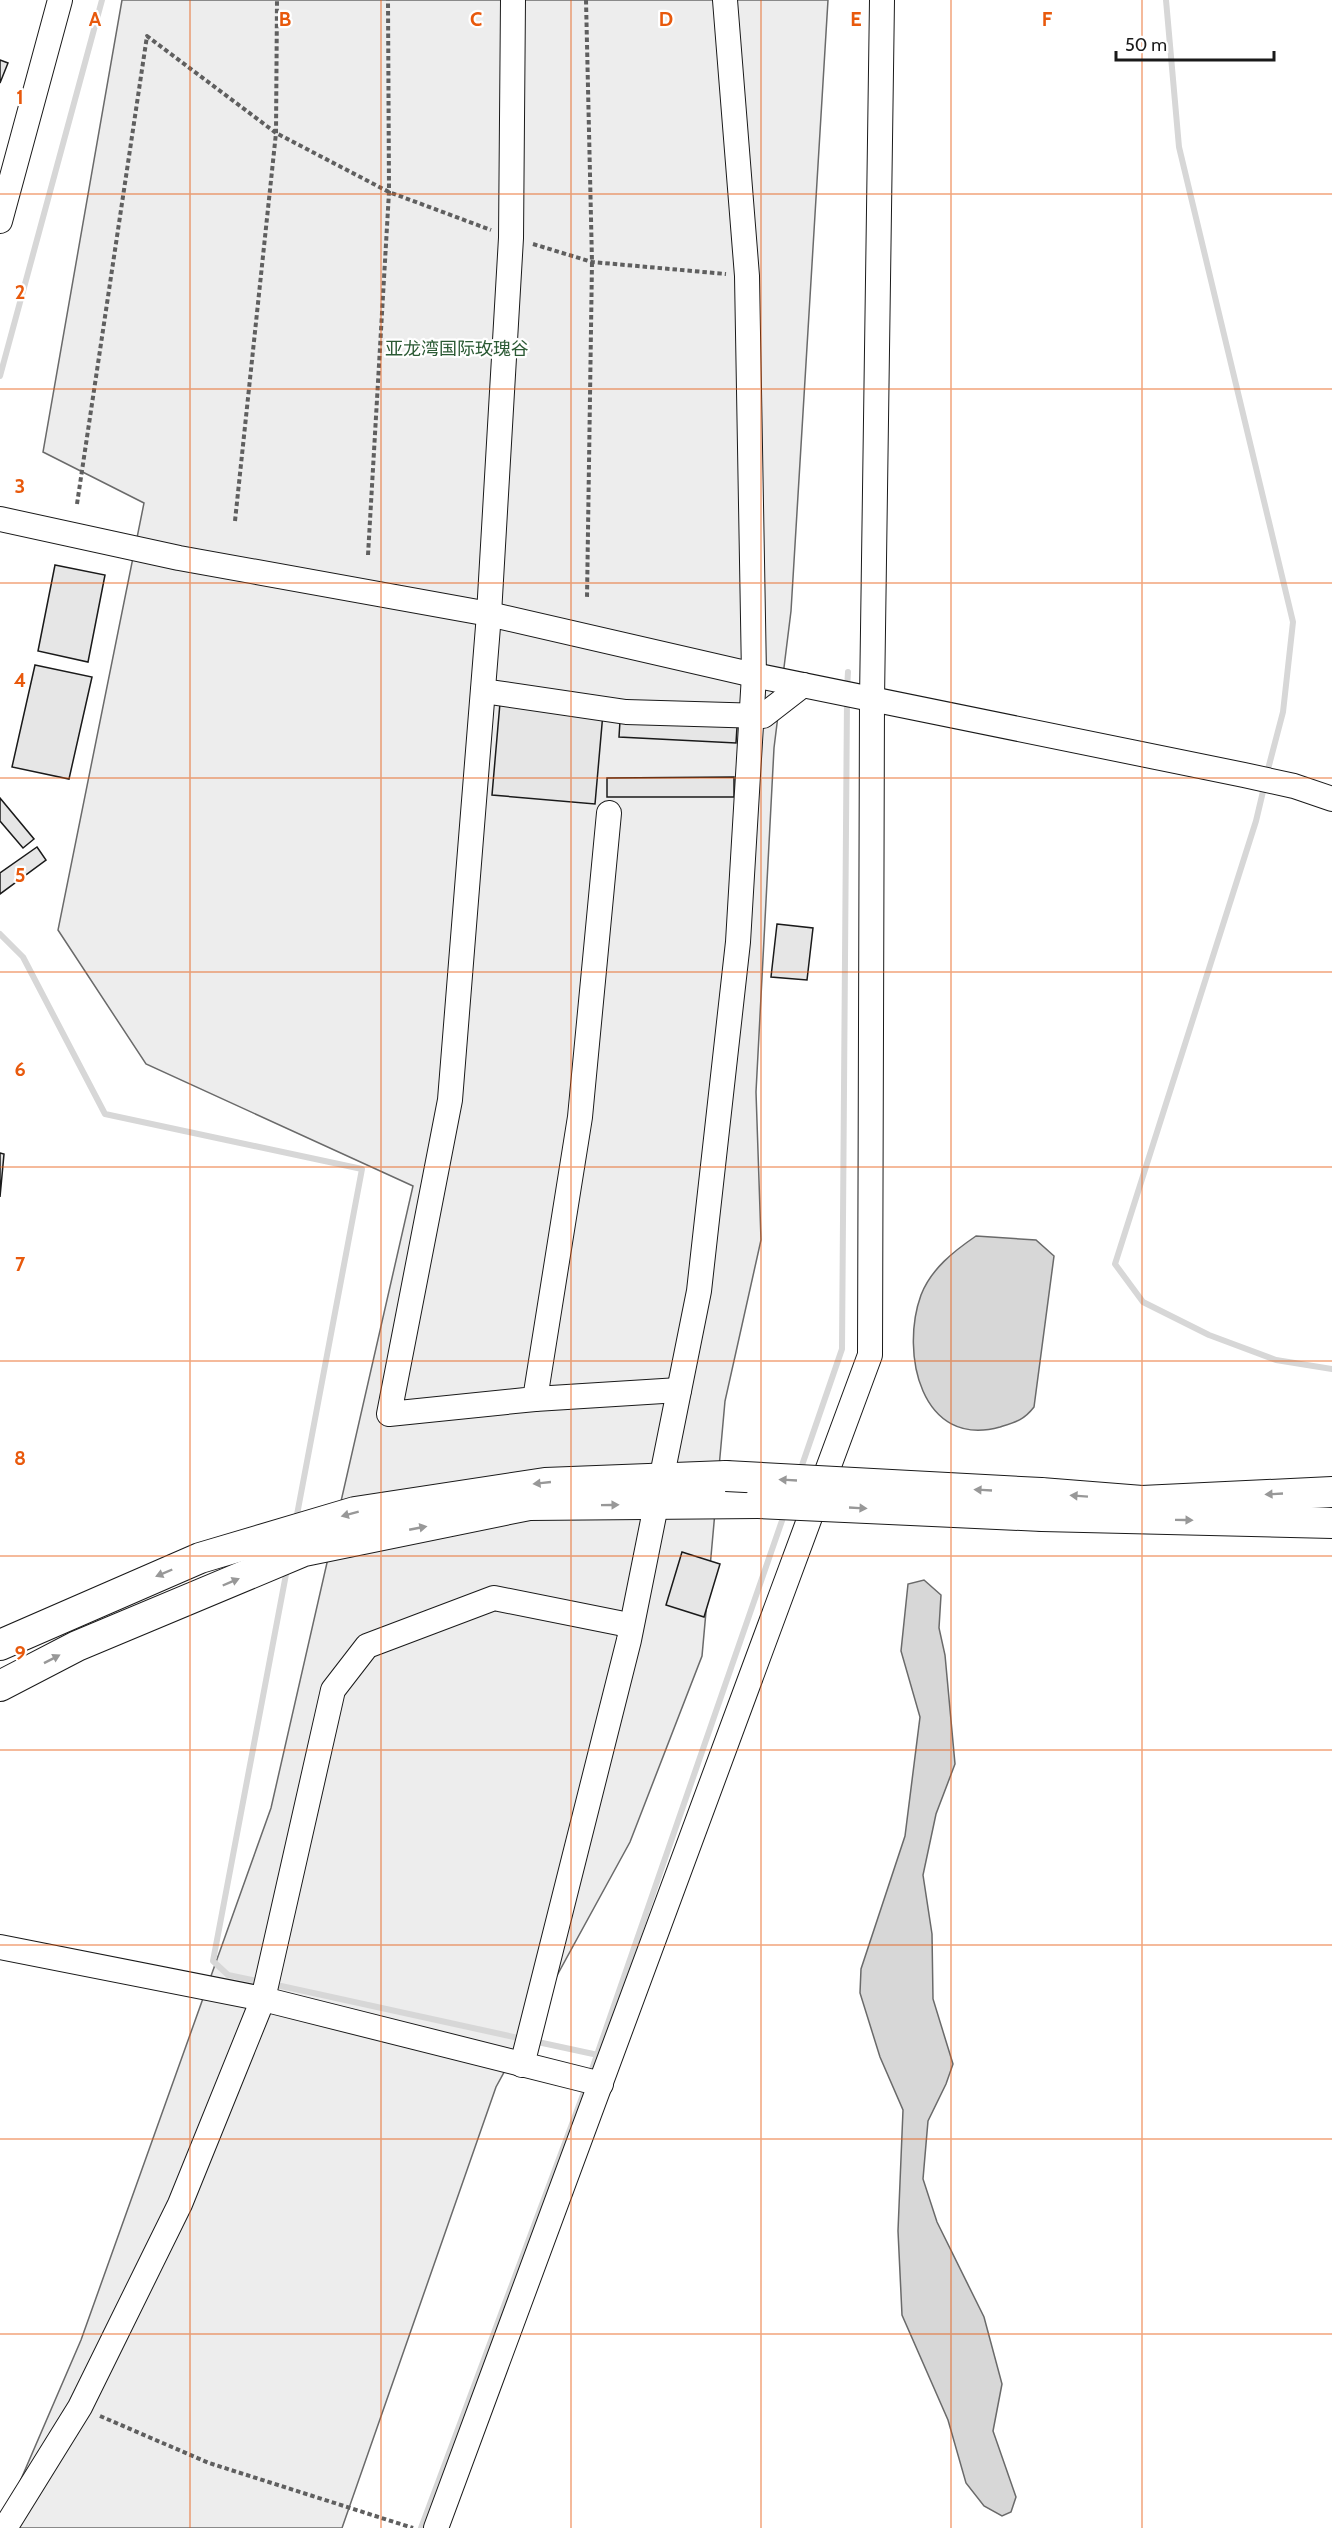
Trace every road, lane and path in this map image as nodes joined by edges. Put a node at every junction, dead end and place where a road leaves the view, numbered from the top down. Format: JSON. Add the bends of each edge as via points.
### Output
{"nodes":[{"id":1,"x":60,"y":0,"type":"edge"},
{"id":2,"x":277,"y":0,"type":"edge"},
{"id":3,"x":388,"y":0,"type":"edge"},
{"id":4,"x":513,"y":0,"type":"edge"},
{"id":5,"x":586,"y":0,"type":"edge"},
{"id":6,"x":725,"y":0,"type":"edge"},
{"id":7,"x":882,"y":0,"type":"edge"},
{"id":8,"x":276,"y":133,"type":"junction"},
{"id":9,"x":389,"y":192,"type":"junction"},
{"id":10,"x":0,"y":221,"type":"edge"},
{"id":11,"x":511,"y":238,"type":"junction"},
{"id":12,"x":592,"y":262,"type":"junction"},
{"id":13,"x":747,"y":276,"type":"junction"},
{"id":14,"x":77,"y":504,"type":"dead end"},
{"id":15,"x":0,"y":519,"type":"edge"},
{"id":16,"x":235,"y":521,"type":"dead end"},
{"id":17,"x":368,"y":555,"type":"dead end"},
{"id":18,"x":587,"y":598,"type":"dead end"},
{"id":19,"x":489,"y":614,"type":"junction"},
{"id":20,"x":754,"y":675,"type":"junction"},
{"id":21,"x":803,"y":685,"type":"junction"},
{"id":22,"x":483,"y":692,"type":"junction"},
{"id":23,"x":872,"y":700,"type":"junction"},
{"id":24,"x":1332,"y":799,"type":"edge"},
{"id":25,"x":609,"y":813,"type":"dead end"},
{"id":26,"x":679,"y":1390,"type":"junction"},
{"id":27,"x":535,"y":1399,"type":"junction"},
{"id":28,"x":1332,"y":1492,"type":"edge"},
{"id":29,"x":1042,"y":1505,"type":"junction"},
{"id":30,"x":1332,"y":1523,"type":"edge"},
{"id":31,"x":619,"y":1623,"type":"dead end"},
{"id":32,"x":0,"y":1645,"type":"edge"},
{"id":33,"x":0,"y":1686,"type":"edge"},
{"id":34,"x":0,"y":1947,"type":"edge"},
{"id":35,"x":263,"y":1999,"type":"junction"},
{"id":36,"x":522,"y":2065,"type":"junction"},
{"id":37,"x":601,"y":2084,"type":"junction"},
{"id":38,"x":80,"y":2407,"type":"junction"},
{"id":39,"x":5,"y":2528,"type":"edge"},
{"id":40,"x":413,"y":2528,"type":"edge"},
{"id":41,"x":436,"y":2528,"type":"edge"}],
"edges":[{"from":1,"to":10,"type":"street"},
{"from":2,"to":8,"type":"path"},
{"from":3,"to":9,"type":"path"},
{"from":4,"to":11,"type":"street"},
{"from":5,"to":12,"type":"path"},
{"from":6,"to":13,"type":"street"},
{"from":7,"to":23,"type":"street"},
{"from":8,"to":9,"type":"path"},
{"from":8,"to":14,"type":"path","via":[[147,36]]},
{"from":8,"to":16,"type":"path"},
{"from":9,"to":11,"type":"path"},
{"from":9,"to":17,"type":"path"},
{"from":11,"to":12,"type":"path"},
{"from":11,"to":19,"type":"street"},
{"from":12,"to":13,"type":"path"},
{"from":12,"to":18,"type":"path"},
{"from":13,"to":20,"type":"street"},
{"from":15,"to":19,"type":"street","via":[[179,558]]},
{"from":19,"to":20,"type":"street"},
{"from":19,"to":22,"type":"street"},
{"from":20,"to":21,"type":"street"},
{"from":20,"to":26,"type":"street","via":[[738,942],[699,1291]]},
{"from":21,"to":22,"type":"street","via":[[763,716],[626,712]]},
{"from":21,"to":23,"type":"street"},
{"from":22,"to":27,"type":"street","via":[[450,1101],[389,1414]]},
{"from":23,"to":24,"type":"street","via":[[1244,775]]},
{"from":23,"to":37,"type":"street","via":[[870,1355]]},
{"from":25,"to":27,"type":"street","via":[[580,1117]]},
{"from":26,"to":27,"type":"street"},
{"from":26,"to":36,"type":"street","via":[[629,1640]]},
{"from":28,"to":29,"type":"main road","one_way":true},
{"from":29,"to":30,"type":"main road","one_way":true},
{"from":29,"to":32,"type":"main road","one_way":true,"bridge":true,"via":[[726,1476],[544,1483],[355,1512],[200,1558]]},
{"from":33,"to":29,"type":"main road","one_way":true,"bridge":true,"via":[[77,1646],[304,1551],[529,1505]]},
{"from":31,"to":35,"type":"street","via":[[494,1598],[368,1646],[333,1690]]},
{"from":34,"to":35,"type":"street"},
{"from":35,"to":36,"type":"street"},
{"from":35,"to":38,"type":"street","via":[[180,2204]]},
{"from":36,"to":37,"type":"street"},
{"from":37,"to":41,"type":"street"},
{"from":38,"to":39,"type":"street"},
{"from":38,"to":40,"type":"path","via":[[209,2463]]}]}
